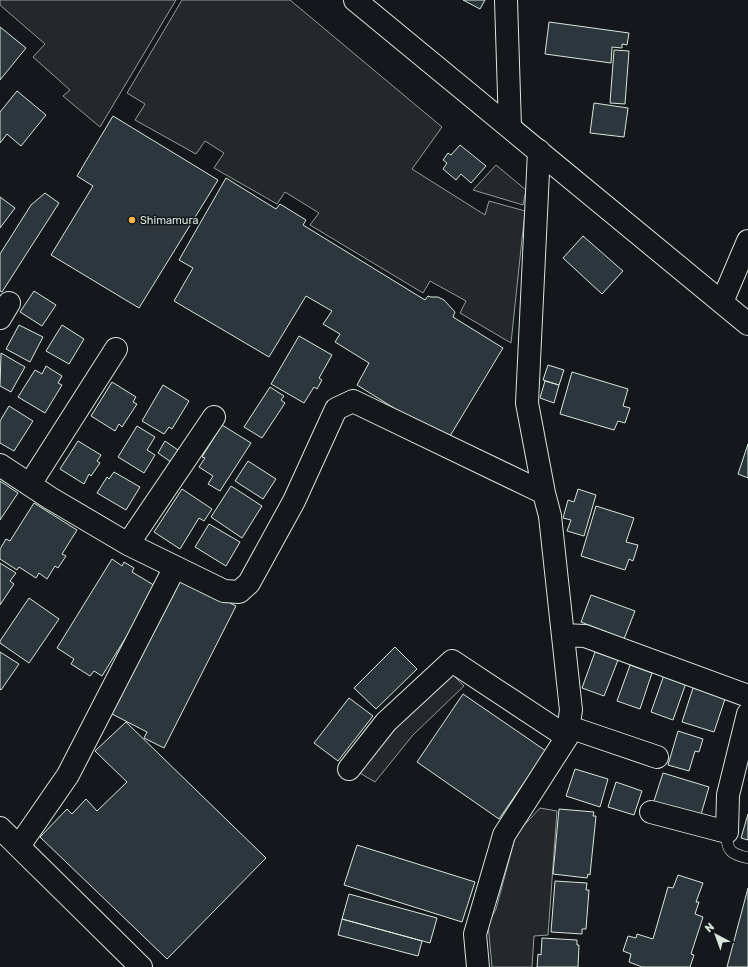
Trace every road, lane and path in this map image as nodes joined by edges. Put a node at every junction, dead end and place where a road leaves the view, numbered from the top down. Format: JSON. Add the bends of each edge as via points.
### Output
{"nodes":[{"id":1,"x":355,"y":0,"type":"edge"},
{"id":2,"x":506,"y":0,"type":"edge"},
{"id":3,"x":510,"y":127,"type":"junction"},
{"id":4,"x":539,"y":151,"type":"junction"},
{"id":5,"x":748,"y":241,"type":"edge"},
{"id":6,"x":722,"y":302,"type":"junction"},
{"id":7,"x":748,"y":324,"type":"edge"},
{"id":8,"x":116,"y":349,"type":"dead end"},
{"id":9,"x":214,"y":417,"type":"dead end"},
{"id":10,"x":0,"y":465,"type":"edge"},
{"id":11,"x":30,"y":484,"type":"junction"},
{"id":12,"x":544,"y":493,"type":"junction"},
{"id":13,"x":128,"y":544,"type":"junction"},
{"id":14,"x":175,"y":567,"type":"junction"},
{"id":15,"x":563,"y":635,"type":"junction"},
{"id":16,"x":748,"y":696,"type":"edge"},
{"id":17,"x":748,"y":714,"type":"edge"},
{"id":18,"x":568,"y":732,"type":"junction"},
{"id":19,"x":657,"y":757,"type":"dead end"},
{"id":20,"x":349,"y":770,"type":"dead end"},
{"id":21,"x":651,"y":812,"type":"dead end"},
{"id":22,"x":0,"y":828,"type":"edge"},
{"id":23,"x":727,"y":832,"type":"junction"},
{"id":24,"x":19,"y":846,"type":"junction"},
{"id":25,"x":748,"y":858,"type":"edge"},
{"id":26,"x":141,"y":967,"type":"edge"},
{"id":27,"x":478,"y":967,"type":"edge"}],
"edges":[{"from":1,"to":3,"type":"street"},
{"from":2,"to":3,"type":"street"},
{"from":3,"to":4,"type":"street"},
{"from":4,"to":6,"type":"street"},
{"from":4,"to":12,"type":"street","via":[[527,403]]},
{"from":5,"to":6,"type":"street"},
{"from":6,"to":7,"type":"street"},
{"from":8,"to":11,"type":"street"},
{"from":9,"to":13,"type":"street"},
{"from":10,"to":11,"type":"street"},
{"from":11,"to":13,"type":"street"},
{"from":12,"to":14,"type":"street","via":[[353,401],[336,409],[294,501],[249,583],[239,592],[224,590]]},
{"from":12,"to":15,"type":"street","via":[[550,516]]},
{"from":13,"to":14,"type":"street"},
{"from":14,"to":24,"type":"street","via":[[68,775]]},
{"from":15,"to":16,"type":"street","via":[[585,636]]},
{"from":15,"to":18,"type":"street","via":[[571,710]]},
{"from":17,"to":23,"type":"street","via":[[728,795]]},
{"from":18,"to":19,"type":"street"},
{"from":18,"to":20,"type":"street","via":[[452,661],[386,722]]},
{"from":18,"to":27,"type":"street","via":[[504,835],[474,934]]},
{"from":21,"to":23,"type":"street"},
{"from":22,"to":24,"type":"street"},
{"from":23,"to":25,"type":"lane","via":[[726,844],[735,855]]},
{"from":24,"to":26,"type":"street"}]}
